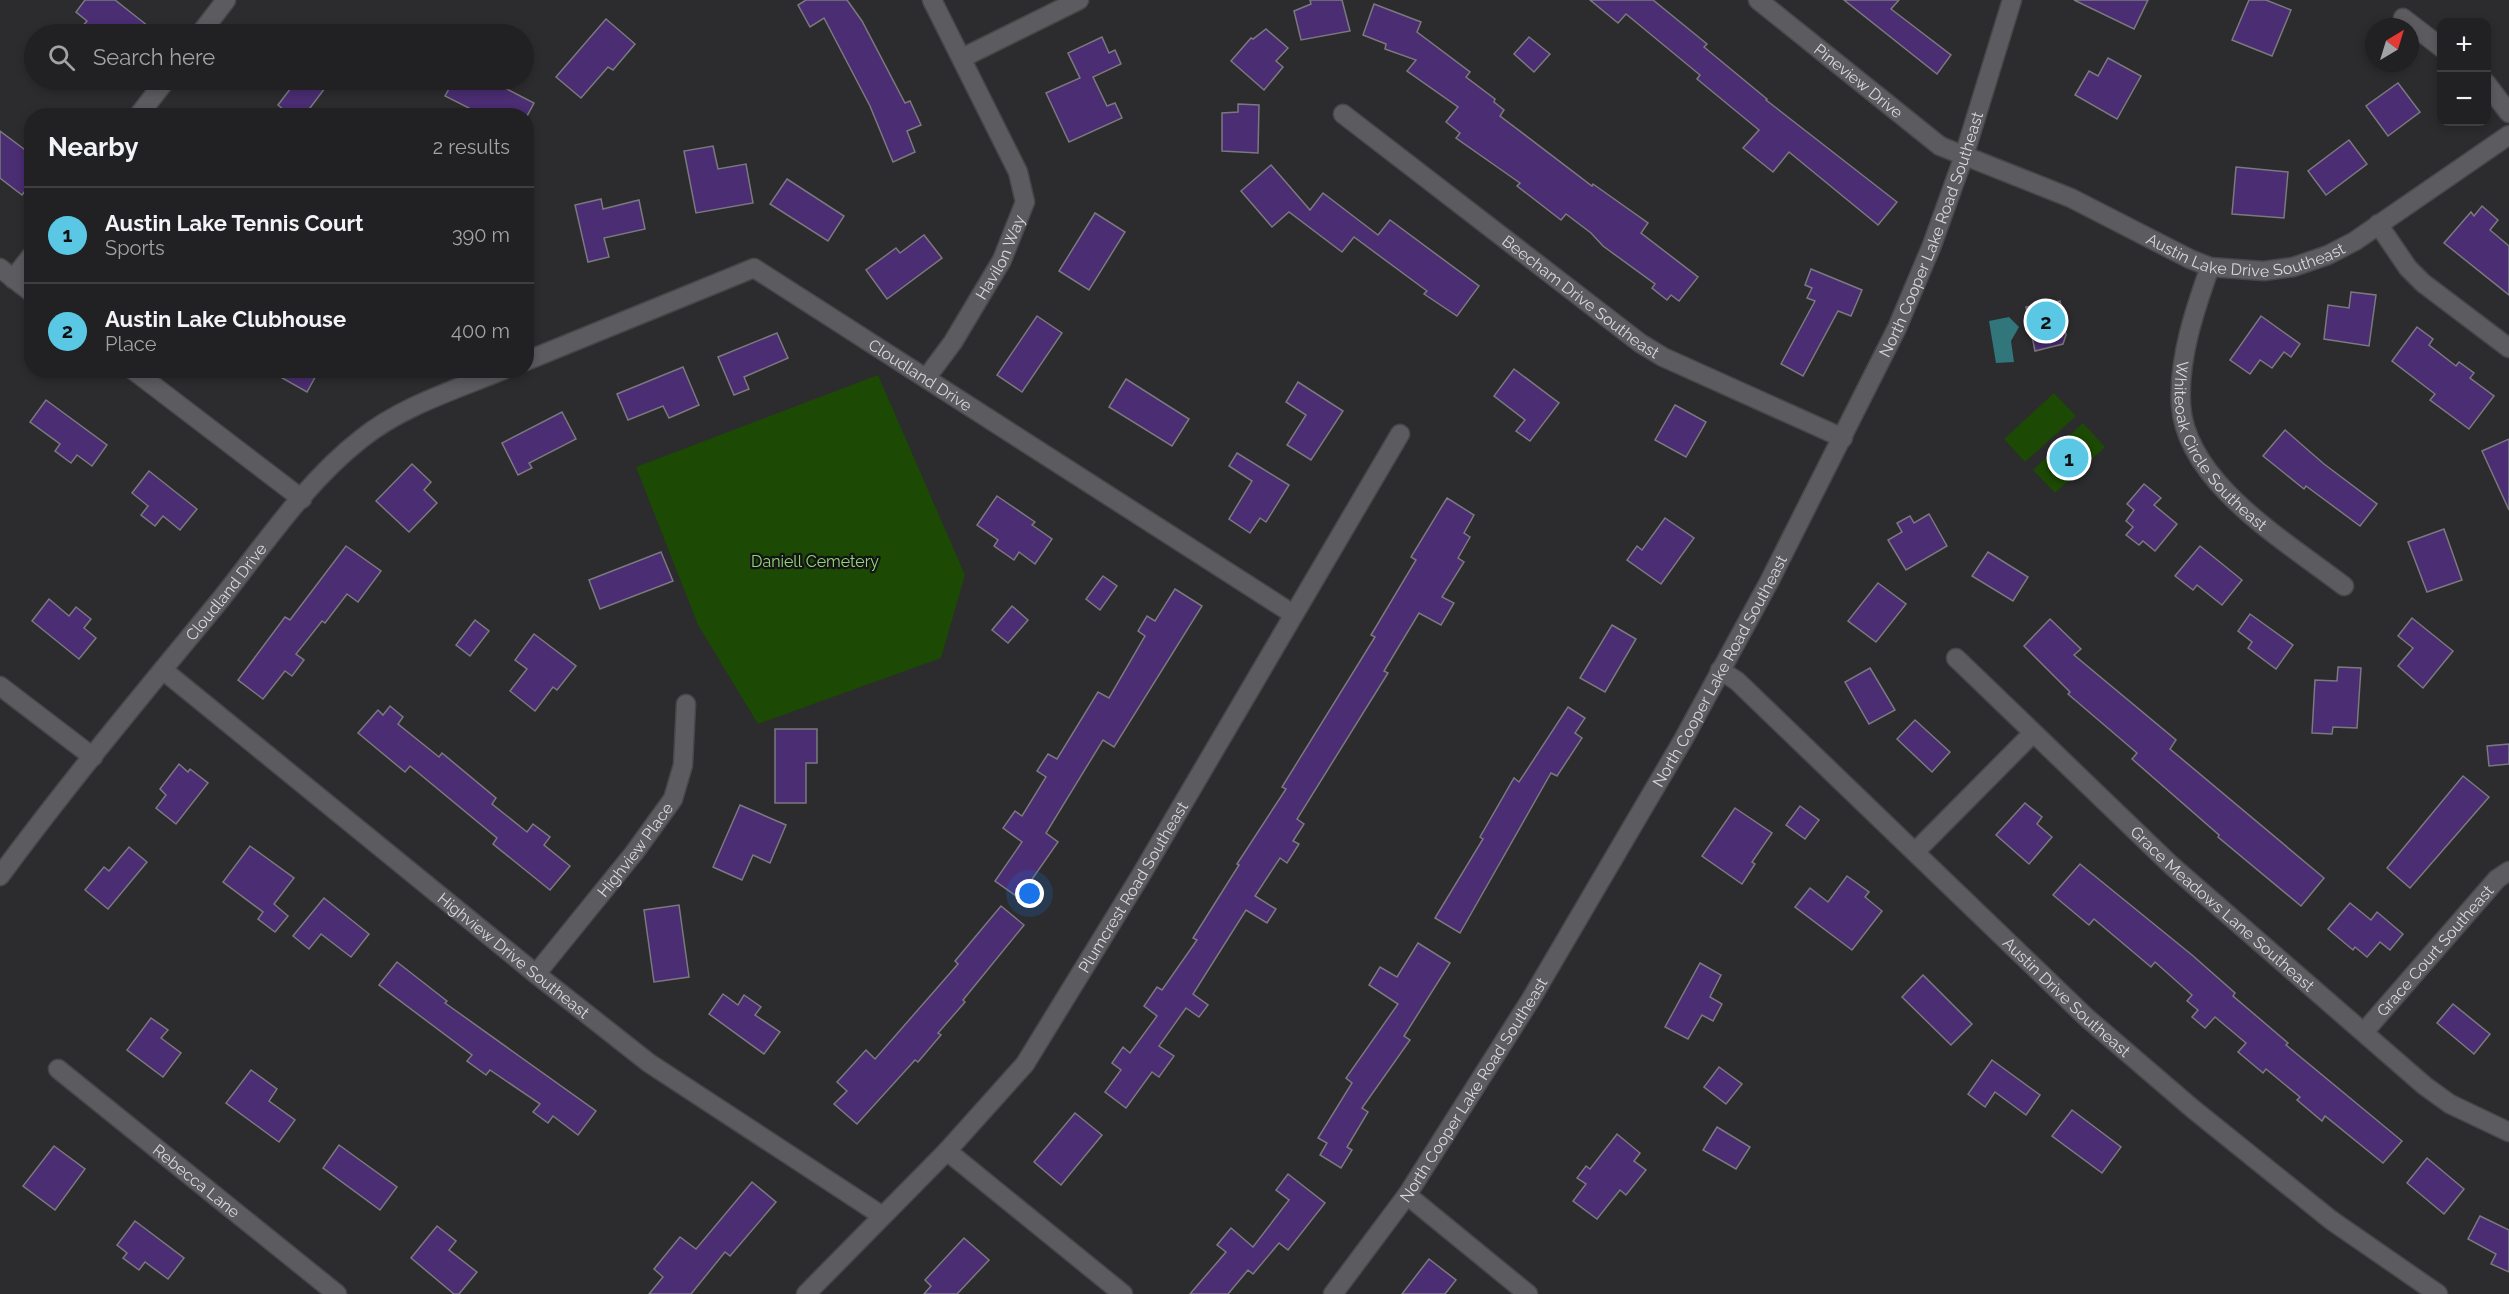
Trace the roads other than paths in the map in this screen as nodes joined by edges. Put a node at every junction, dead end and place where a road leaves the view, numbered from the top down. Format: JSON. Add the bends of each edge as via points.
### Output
{"nodes":[{"id":1,"x":932,"y":0,"type":"edge"},
{"id":2,"x":1079,"y":0,"type":"edge"},
{"id":3,"x":1758,"y":0,"type":"edge"},
{"id":4,"x":2012,"y":0,"type":"edge"},
{"id":5,"x":224,"y":1,"type":"edge"},
{"id":6,"x":207,"y":24,"type":"edge"},
{"id":7,"x":2419,"y":30,"type":"edge"},
{"id":8,"x":2437,"y":44,"type":"edge"},
{"id":9,"x":962,"y":58,"type":"junction"},
{"id":10,"x":2491,"y":88,"type":"edge"},
{"id":11,"x":158,"y":90,"type":"edge"},
{"id":12,"x":144,"y":108,"type":"edge"},
{"id":13,"x":2509,"y":113,"type":"edge"},
{"id":14,"x":1343,"y":114,"type":"dead end"},
{"id":15,"x":2509,"y":135,"type":"edge"},
{"id":16,"x":1964,"y":156,"type":"junction"},
{"id":17,"x":2379,"y":224,"type":"junction"},
{"id":18,"x":24,"y":261,"type":"edge"},
{"id":19,"x":2210,"y":267,"type":"junction"},
{"id":20,"x":6,"y":274,"type":"edge"},
{"id":21,"x":24,"y":287,"type":"edge"},
{"id":22,"x":2509,"y":348,"type":"edge"},
{"id":23,"x":534,"y":358,"type":"edge"},
{"id":24,"x":927,"y":377,"type":"junction"},
{"id":25,"x":143,"y":378,"type":"edge"},
{"id":26,"x":484,"y":378,"type":"edge"},
{"id":27,"x":1400,"y":435,"type":"dead end"},
{"id":28,"x":1843,"y":438,"type":"junction"},
{"id":29,"x":302,"y":499,"type":"junction"},
{"id":30,"x":2344,"y":586,"type":"dead end"},
{"id":31,"x":1293,"y":614,"type":"junction"},
{"id":32,"x":1956,"y":658,"type":"dead end"},
{"id":33,"x":163,"y":670,"type":"junction"},
{"id":34,"x":1720,"y":670,"type":"junction"},
{"id":35,"x":0,"y":686,"type":"edge"},
{"id":36,"x":686,"y":704,"type":"dead end"},
{"id":37,"x":2032,"y":734,"type":"junction"},
{"id":38,"x":93,"y":757,"type":"junction"},
{"id":39,"x":1915,"y":852,"type":"junction"},
{"id":40,"x":2509,"y":871,"type":"edge"},
{"id":41,"x":0,"y":876,"type":"edge"},
{"id":42,"x":536,"y":974,"type":"junction"},
{"id":43,"x":2364,"y":1032,"type":"junction"},
{"id":44,"x":58,"y":1069,"type":"dead end"},
{"id":45,"x":2509,"y":1132,"type":"edge"},
{"id":46,"x":947,"y":1151,"type":"junction"},
{"id":47,"x":1407,"y":1195,"type":"junction"},
{"id":48,"x":881,"y":1215,"type":"junction"},
{"id":49,"x":337,"y":1294,"type":"edge"},
{"id":50,"x":806,"y":1294,"type":"edge"},
{"id":51,"x":1123,"y":1294,"type":"edge"},
{"id":52,"x":1332,"y":1294,"type":"edge"},
{"id":53,"x":1528,"y":1294,"type":"edge"},
{"id":54,"x":2438,"y":1294,"type":"edge"}],
"edges":[{"from":1,"to":9,"type":"street","name":"Havilon Way"},
{"from":2,"to":9,"type":"street"},
{"from":3,"to":16,"type":"street","name":"Pineview Drive","via":[[1940,146]]},
{"from":4,"to":16,"type":"street","name":"North Cooper Lake Road Southeast"},
{"from":5,"to":6,"type":"street"},
{"from":7,"to":8,"type":"street"},
{"from":9,"to":24,"type":"street","name":"Havilon Way","via":[[1018,172],[1025,202],[1002,260]]},
{"from":10,"to":13,"type":"street"},
{"from":11,"to":12,"type":"street"},
{"from":14,"to":28,"type":"street","name":"Beecham Drive Southeast","via":[[1640,343]]},
{"from":15,"to":17,"type":"street","name":"Austin Lake Drive Southeast"},
{"from":16,"to":19,"type":"street","name":"Austin Lake Drive Southeast","via":[[2071,198]]},
{"from":16,"to":28,"type":"street","name":"North Cooper Lake Road Southeast","via":[[1897,328]]},
{"from":17,"to":19,"type":"street","name":"Austin Lake Drive Southeast","via":[[2328,255],[2293,267],[2264,271]]},
{"from":17,"to":22,"type":"street","via":[[2422,283]]},
{"from":18,"to":20,"type":"street"},
{"from":19,"to":30,"type":"street","name":"Whiteoak Circle Southeast","via":[[2181,377],[2181,406],[2193,448],[2213,479],[2235,501]]},
{"from":20,"to":21,"type":"street"},
{"from":23,"to":24,"type":"street","name":"Cloudland Drive","via":[[754,268]]},
{"from":24,"to":31,"type":"street","name":"Cloudland Drive"},
{"from":25,"to":29,"type":"street"},
{"from":26,"to":29,"type":"street","name":"Cloudland Drive","via":[[401,412],[340,456]]},
{"from":27,"to":31,"type":"street","name":"Plumcrest Road Southeast"},
{"from":28,"to":34,"type":"street","name":"North Cooper Lake Road Southeast"},
{"from":29,"to":33,"type":"street","name":"Cloudland Drive"},
{"from":31,"to":46,"type":"street","name":"Plumcrest Road Southeast","via":[[1025,1064]]},
{"from":32,"to":37,"type":"street","name":"Grace Meadows Lane Southeast"},
{"from":33,"to":38,"type":"street","name":"Cloudland Drive"},
{"from":33,"to":42,"type":"street","name":"Highview Drive Southeast"},
{"from":34,"to":39,"type":"street","name":"Austin Drive Southeast","via":[[1737,681]]},
{"from":34,"to":47,"type":"street","name":"North Cooper Lake Road Southeast","via":[[1607,872]]},
{"from":35,"to":38,"type":"street"},
{"from":36,"to":42,"type":"street","name":"Highview Place","via":[[683,765],[673,799]]},
{"from":37,"to":39,"type":"street"},
{"from":37,"to":43,"type":"street","name":"Grace Meadows Lane Southeast","via":[[2172,866]]},
{"from":38,"to":41,"type":"street","name":"Cloudland Drive"},
{"from":39,"to":54,"type":"street","name":"Austin Drive Southeast","via":[[2087,1018],[2193,1109],[2331,1220]]},
{"from":40,"to":43,"type":"street","name":"Grace Court Southeast","via":[[2497,879]]},
{"from":42,"to":48,"type":"street","name":"Highview Drive Southeast","via":[[649,1063]]},
{"from":43,"to":45,"type":"street","name":"Grace Meadows Lane Southeast","via":[[2450,1104]]},
{"from":44,"to":49,"type":"street","name":"Rebecca Lane"},
{"from":46,"to":48,"type":"street","name":"Plumcrest Road Southeast"},
{"from":46,"to":51,"type":"street"},
{"from":47,"to":52,"type":"street","name":"North Cooper Lake Road Southeast"},
{"from":47,"to":53,"type":"street"},
{"from":48,"to":50,"type":"street","name":"Plumcrest Road Southeast"}]}
